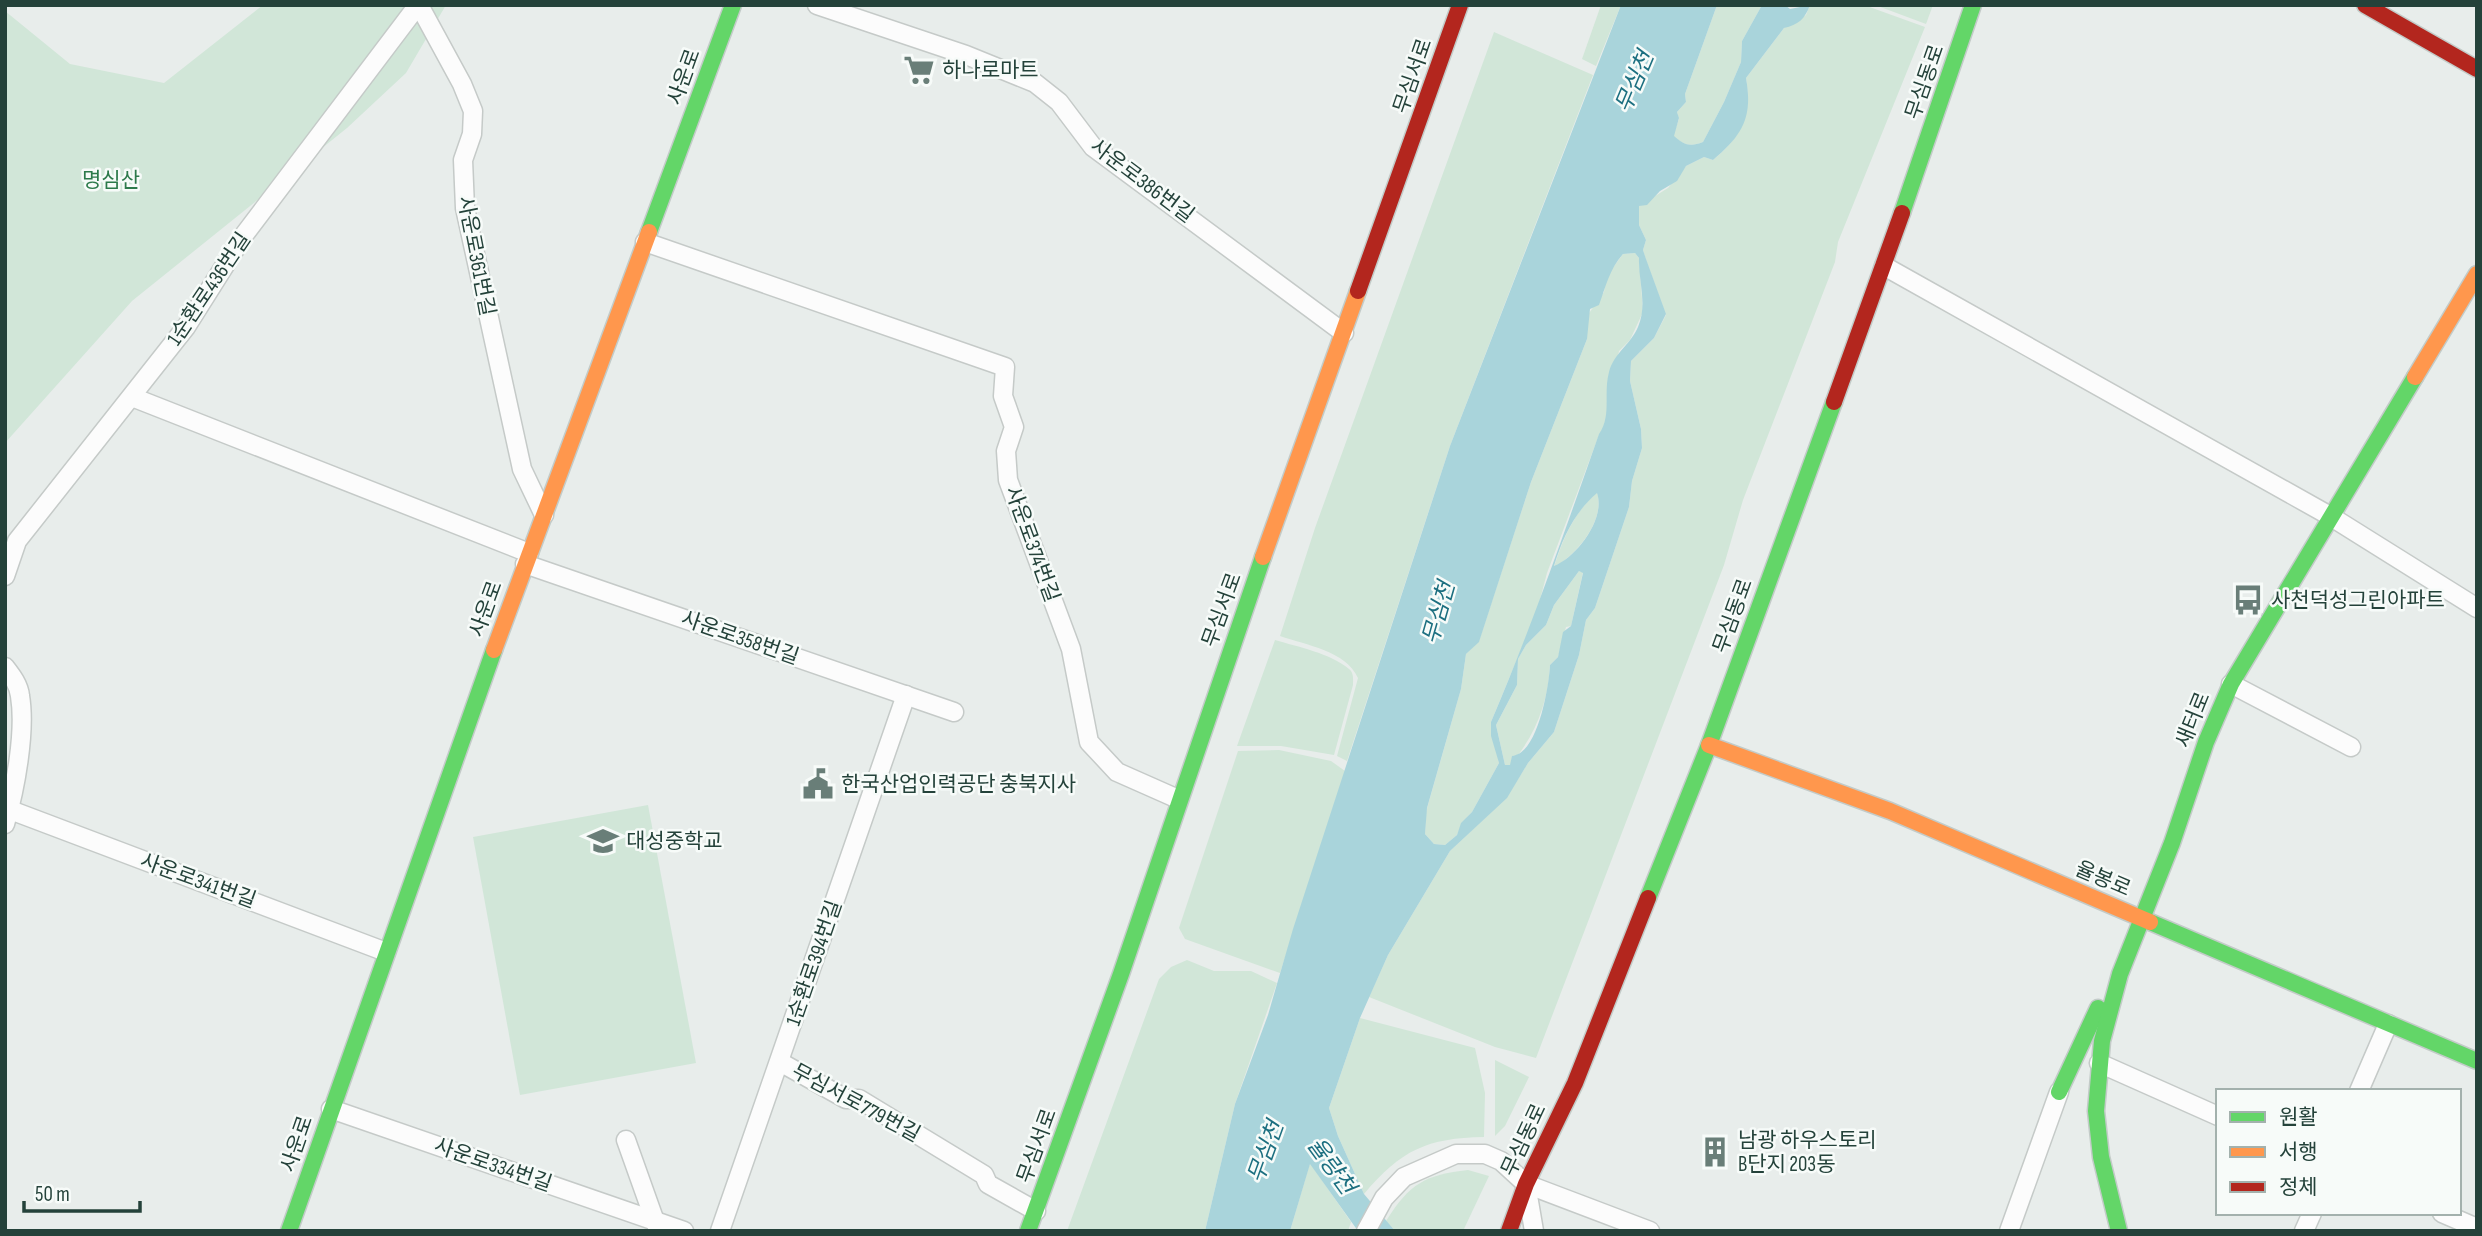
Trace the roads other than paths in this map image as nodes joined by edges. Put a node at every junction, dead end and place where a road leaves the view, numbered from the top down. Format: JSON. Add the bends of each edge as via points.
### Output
{"nodes":[{"id":1,"x":419,"y":5,"type":"edge"},
{"id":2,"x":733,"y":5,"type":"edge"},
{"id":3,"x":817,"y":5,"type":"edge"},
{"id":4,"x":1460,"y":5,"type":"edge"},
{"id":5,"x":1973,"y":5,"type":"edge"},
{"id":6,"x":2365,"y":5,"type":"edge"},
{"id":7,"x":2477,"y":69,"type":"edge"},
{"id":8,"x":645,"y":242,"type":"junction"},
{"id":9,"x":1884,"y":266,"type":"junction"},
{"id":10,"x":2477,"y":274,"type":"edge"},
{"id":11,"x":1344,"y":333,"type":"junction"},
{"id":12,"x":132,"y":397,"type":"junction"},
{"id":13,"x":544,"y":514,"type":"junction"},
{"id":14,"x":2330,"y":516,"type":"junction"},
{"id":15,"x":527,"y":559,"type":"junction"},
{"id":16,"x":5,"y":576,"type":"edge"},
{"id":17,"x":2477,"y":608,"type":"edge"},
{"id":18,"x":5,"y":667,"type":"edge"},
{"id":19,"x":2231,"y":684,"type":"junction"},
{"id":20,"x":906,"y":695,"type":"junction"},
{"id":21,"x":954,"y":712,"type":"dead end"},
{"id":22,"x":1709,"y":745,"type":"junction"},
{"id":23,"x":2351,"y":747,"type":"dead end"},
{"id":24,"x":1178,"y":799,"type":"junction"},
{"id":25,"x":7,"y":814,"type":"edge"},
{"id":26,"x":2141,"y":919,"type":"junction"},
{"id":27,"x":2130,"y":944,"type":"junction"},
{"id":28,"x":386,"y":952,"type":"junction"},
{"id":29,"x":2388,"y":1024,"type":"junction"},
{"id":30,"x":2477,"y":1061,"type":"edge"},
{"id":31,"x":780,"y":1062,"type":"junction"},
{"id":32,"x":2099,"y":1063,"type":"junction"},
{"id":33,"x":2360,"y":1089,"type":"edge"},
{"id":34,"x":2059,"y":1092,"type":"junction"},
{"id":35,"x":2096,"y":1104,"type":"junction"},
{"id":36,"x":331,"y":1109,"type":"junction"},
{"id":37,"x":2216,"y":1115,"type":"edge"},
{"id":38,"x":626,"y":1140,"type":"dead end"},
{"id":39,"x":1526,"y":1184,"type":"junction"},
{"id":40,"x":1036,"y":1211,"type":"junction"},
{"id":41,"x":2311,"y":1215,"type":"edge"},
{"id":42,"x":2447,"y":1215,"type":"edge"},
{"id":43,"x":656,"y":1225,"type":"edge"},
{"id":44,"x":2477,"y":1228,"type":"edge"},
{"id":45,"x":289,"y":1231,"type":"edge"},
{"id":46,"x":684,"y":1231,"type":"edge"},
{"id":47,"x":720,"y":1231,"type":"edge"},
{"id":48,"x":1028,"y":1231,"type":"edge"},
{"id":49,"x":1366,"y":1231,"type":"edge"},
{"id":50,"x":1509,"y":1231,"type":"edge"},
{"id":51,"x":1534,"y":1231,"type":"edge"},
{"id":52,"x":1650,"y":1231,"type":"edge"},
{"id":53,"x":2009,"y":1231,"type":"edge"},
{"id":54,"x":2119,"y":1231,"type":"edge"},
{"id":55,"x":2304,"y":1231,"type":"edge"}],
"edges":[{"from":1,"to":12,"type":"street","name":"1순환로436번길","via":[[244,235],[186,327]]},
{"from":1,"to":13,"type":"street","name":"사운로361번길","via":[[474,111],[463,160],[465,208],[522,469]]},
{"from":2,"to":8,"type":"street","name":"사운로"},
{"from":3,"to":11,"type":"street","name":"사운로386번길","via":[[1035,83],[1059,102],[1093,147]]},
{"from":4,"to":11,"type":"street","name":"무심서로"},
{"from":5,"to":9,"type":"street","name":"무심동로"},
{"from":6,"to":7,"type":"street"},
{"from":8,"to":13,"type":"street","name":"사운로"},
{"from":8,"to":24,"type":"street","name":"사운로374번길","via":[[1005,367],[1003,396],[1014,427],[1006,451],[1008,480],[1071,649],[1089,741],[1117,772]]},
{"from":9,"to":14,"type":"street"},
{"from":9,"to":22,"type":"street","name":"무심동로"},
{"from":10,"to":14,"type":"street","name":"새터로"},
{"from":11,"to":24,"type":"street","name":"무심서로"},
{"from":12,"to":15,"type":"street","name":"사운로358번길"},
{"from":12,"to":16,"type":"street","name":"1순환로436번길","via":[[17,541]]},
{"from":13,"to":15,"type":"street","name":"사운로"},
{"from":14,"to":17,"type":"street"},
{"from":14,"to":19,"type":"street","name":"새터로"},
{"from":15,"to":20,"type":"street","name":"사운로358번길"},
{"from":15,"to":28,"type":"street","name":"사운로"},
{"from":18,"to":25,"type":"street","via":[[20,694],[21,709]]},
{"from":19,"to":23,"type":"street"},
{"from":19,"to":26,"type":"street","name":"새터로"},
{"from":20,"to":21,"type":"street","name":"사운로358번길"},
{"from":20,"to":31,"type":"street","name":"1순환로394번길"},
{"from":22,"to":26,"type":"street","name":"율봉로","via":[[1890,811]]},
{"from":22,"to":39,"type":"street","name":"무심동로","via":[[1575,1083]]},
{"from":24,"to":40,"type":"street","name":"무심서로"},
{"from":25,"to":28,"type":"street","name":"사운로341번길"},
{"from":26,"to":27,"type":"street","name":"새터로"},
{"from":26,"to":29,"type":"street","name":"율봉로"},
{"from":27,"to":32,"type":"street","name":"새터로","via":[[2107,1010]]},
{"from":27,"to":34,"type":"street"},
{"from":28,"to":36,"type":"street","name":"사운로"},
{"from":29,"to":30,"type":"street","name":"율봉로"},
{"from":29,"to":33,"type":"street"},
{"from":31,"to":40,"type":"street","name":"무심서로779번길","via":[[846,1099],[859,1099]]},
{"from":31,"to":47,"type":"street","name":"1순환로394번길"},
{"from":32,"to":35,"type":"street","name":"새터로"},
{"from":32,"to":37,"type":"street"},
{"from":34,"to":35,"type":"street","via":[[2068,1084],[2080,1083],[2086,1085]]},
{"from":34,"to":53,"type":"street"},
{"from":35,"to":54,"type":"street","name":"새터로"},
{"from":36,"to":43,"type":"street","name":"사운로334번길"},
{"from":36,"to":45,"type":"street","name":"사운로"},
{"from":38,"to":43,"type":"street"},
{"from":39,"to":49,"type":"street","via":[[1501,1161],[1485,1154],[1456,1154],[1404,1177],[1384,1198]]},
{"from":39,"to":50,"type":"street","name":"무심동로"},
{"from":39,"to":51,"type":"street"},
{"from":39,"to":52,"type":"street"},
{"from":40,"to":48,"type":"street","name":"무심서로"},
{"from":41,"to":55,"type":"street"},
{"from":42,"to":44,"type":"street"},
{"from":43,"to":46,"type":"street","name":"사운로334번길"}]}
